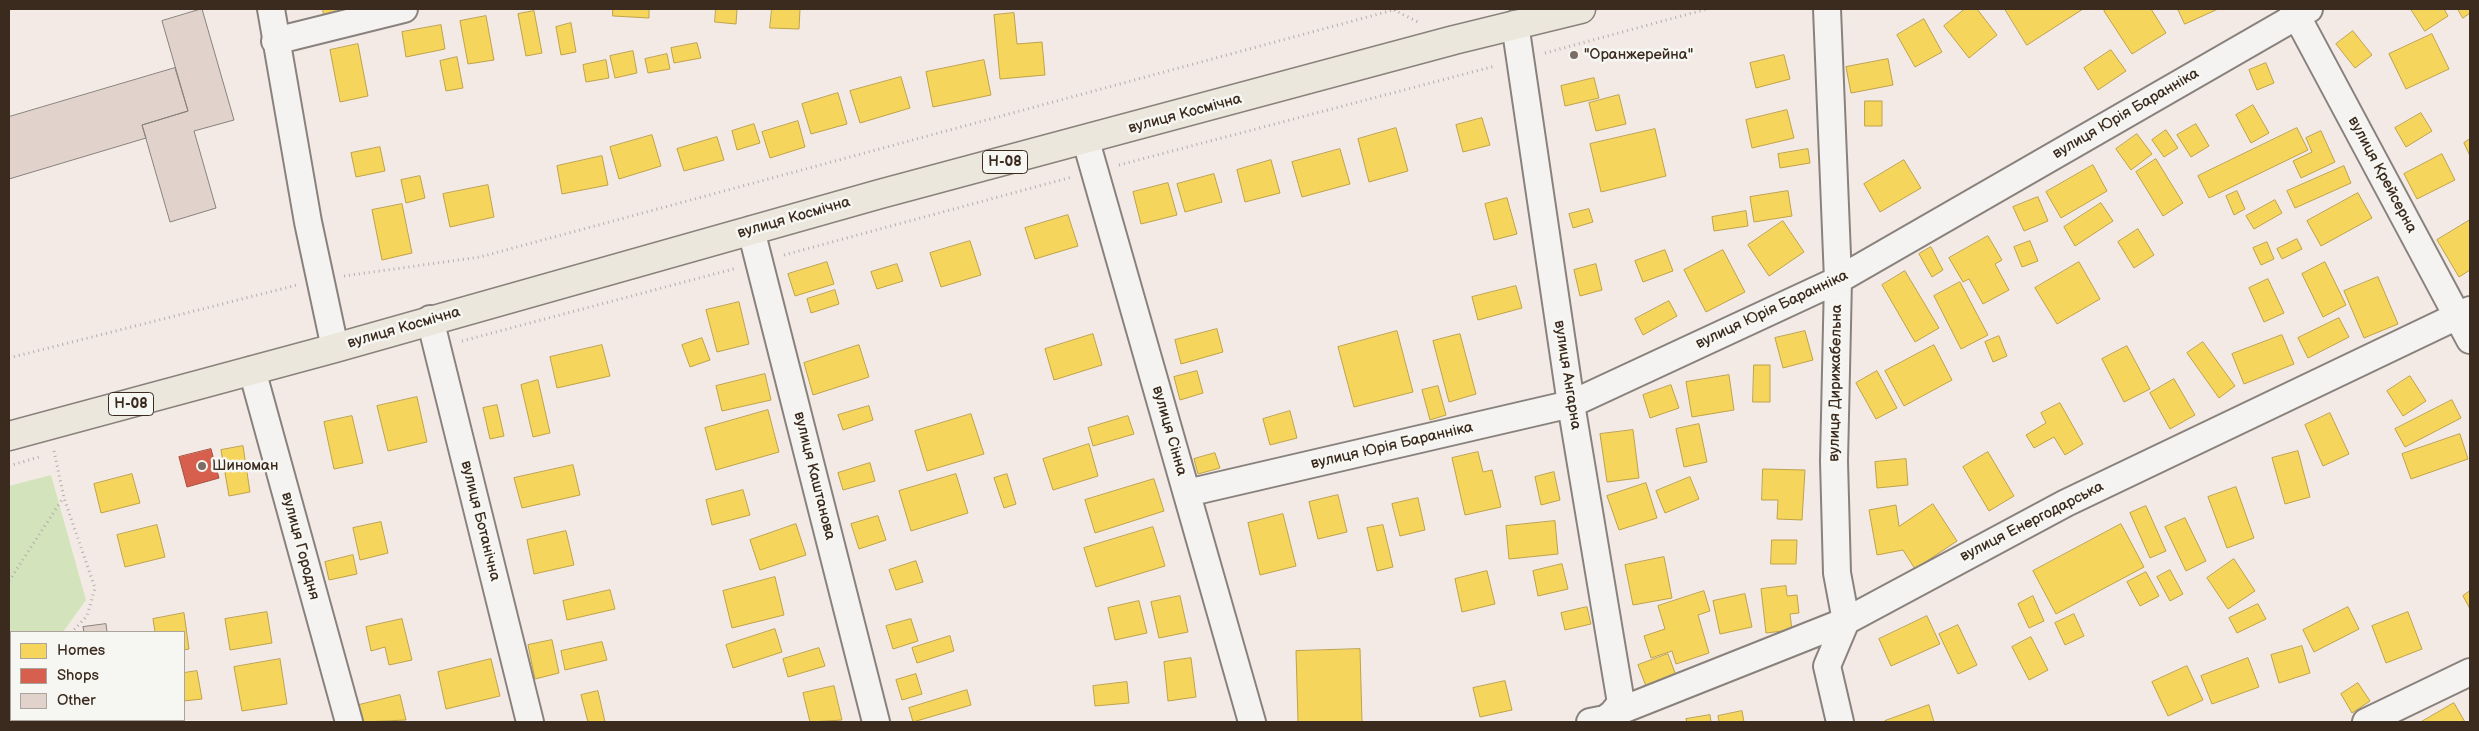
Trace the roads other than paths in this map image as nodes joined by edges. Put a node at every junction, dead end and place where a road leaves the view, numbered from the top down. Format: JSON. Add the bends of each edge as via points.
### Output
{"nodes":[{"id":1,"x":271,"y":9,"type":"edge"},
{"id":2,"x":404,"y":9,"type":"edge"},
{"id":3,"x":1581,"y":9,"type":"edge"},
{"id":4,"x":1827,"y":9,"type":"edge"},
{"id":5,"x":2299,"y":11,"type":"edge"},
{"id":6,"x":1556,"y":12,"type":"edge"},
{"id":7,"x":1515,"y":24,"type":"junction"},
{"id":8,"x":275,"y":41,"type":"junction"},
{"id":9,"x":1086,"y":140,"type":"junction"},
{"id":10,"x":751,"y":230,"type":"junction"},
{"id":11,"x":1838,"y":280,"type":"junction"},
{"id":12,"x":2464,"y":314,"type":"edge"},
{"id":13,"x":430,"y":319,"type":"junction"},
{"id":14,"x":2470,"y":340,"type":"edge"},
{"id":15,"x":335,"y":348,"type":"junction"},
{"id":16,"x":252,"y":370,"type":"junction"},
{"id":17,"x":1571,"y":404,"type":"junction"},
{"id":18,"x":9,"y":436,"type":"edge"},
{"id":19,"x":1186,"y":493,"type":"junction"},
{"id":20,"x":1846,"y":621,"type":"junction"},
{"id":21,"x":2470,"y":672,"type":"edge"},
{"id":22,"x":1605,"y":719,"type":"edge"},
{"id":23,"x":348,"y":722,"type":"edge"},
{"id":24,"x":530,"y":722,"type":"edge"},
{"id":25,"x":876,"y":722,"type":"edge"},
{"id":26,"x":1252,"y":722,"type":"edge"},
{"id":27,"x":1840,"y":722,"type":"edge"},
{"id":28,"x":2366,"y":722,"type":"edge"}],
"edges":[{"from":1,"to":8,"type":"street"},
{"from":2,"to":8,"type":"street"},
{"from":3,"to":6,"type":"main road","name":"вулиця Космічна","number":"Н-08"},
{"from":4,"to":11,"type":"street","name":"вулиця Дирижабельна"},
{"from":5,"to":11,"type":"street","name":"вулиця Юрія Баранніка"},
{"from":5,"to":12,"type":"street","name":"вулиця Крейсерна"},
{"from":6,"to":7,"type":"main road","name":"вулиця Космічна","number":"Н-08"},
{"from":7,"to":9,"type":"main road","name":"вулиця Космічна","number":"Н-08"},
{"from":7,"to":17,"type":"street","name":"вулиця Ангарна"},
{"from":8,"to":15,"type":"street"},
{"from":9,"to":10,"type":"main road","name":"вулиця Космічна","number":"Н-08"},
{"from":9,"to":19,"type":"street","name":"вулиця Сінна"},
{"from":10,"to":13,"type":"main road","name":"вулиця Космічна","number":"Н-08"},
{"from":10,"to":25,"type":"street","name":"вулиця Каштанова"},
{"from":11,"to":17,"type":"street","name":"вулиця Юрія Баранніка"},
{"from":11,"to":20,"type":"street","name":"вулиця Дирижабельна","via":[[1834,461],[1837,572]]},
{"from":12,"to":14,"type":"street","name":"вулиця Крейсерна"},
{"from":12,"to":20,"type":"street","name":"вулиця Енергодарська","via":[[2066,503]]},
{"from":13,"to":15,"type":"main road","name":"вулиця Космічна","number":"Н-08"},
{"from":13,"to":24,"type":"street","name":"вулиця Ботанічна"},
{"from":15,"to":16,"type":"main road","name":"вулиця Космічна","number":"Н-08"},
{"from":16,"to":18,"type":"main road","name":"вулиця Космічна","number":"Н-08","via":[[52,439]]},
{"from":16,"to":23,"type":"street","name":"вулиця Городня"},
{"from":17,"to":19,"type":"street","name":"вулиця Юрія Баранніка"},
{"from":17,"to":22,"type":"street","name":"вулиця Ангарна","via":[[1621,702]]},
{"from":19,"to":26,"type":"street","name":"вулиця Сінна"},
{"from":20,"to":22,"type":"street","name":"вулиця Енергодарська"},
{"from":20,"to":27,"type":"street","via":[[1827,666]]},
{"from":21,"to":28,"type":"street"}]}
